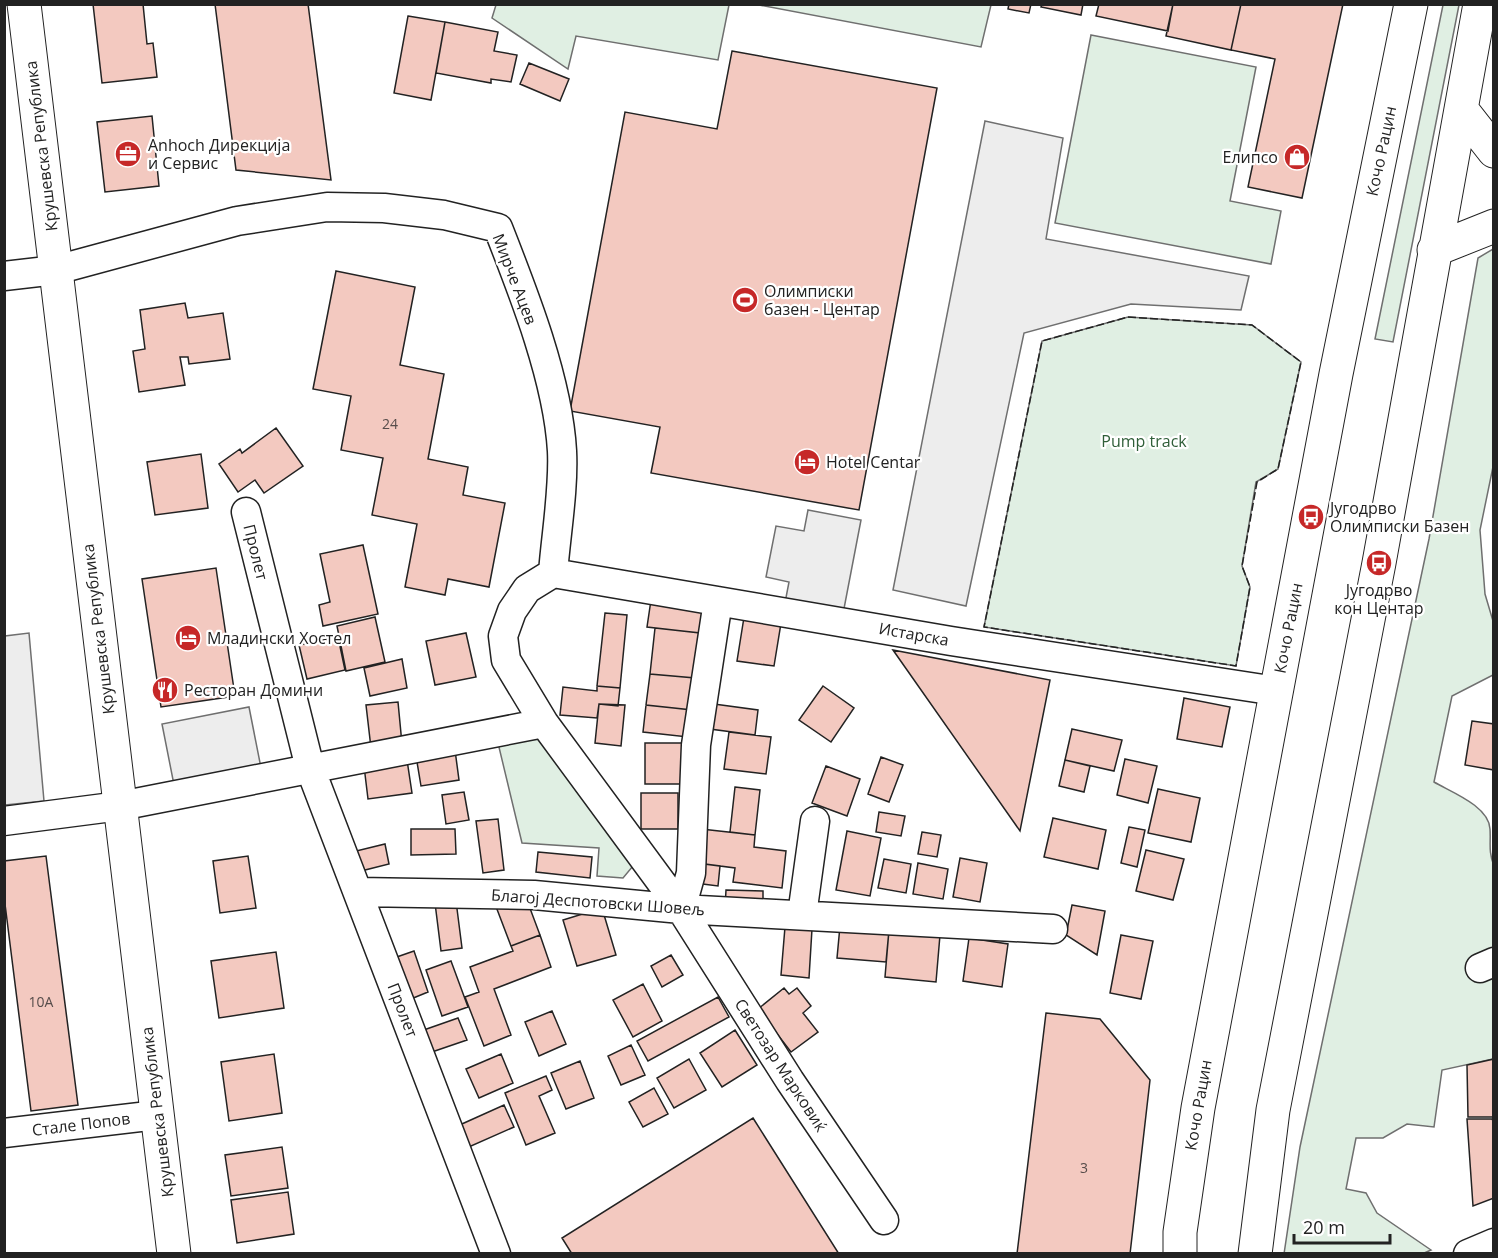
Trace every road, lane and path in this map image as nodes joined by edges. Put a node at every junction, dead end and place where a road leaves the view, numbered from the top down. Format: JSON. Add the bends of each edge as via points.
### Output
{"nodes":[{"id":1,"x":24,"y":4,"type":"edge"},
{"id":2,"x":1411,"y":4,"type":"edge"},
{"id":3,"x":1480,"y":4,"type":"edge"},
{"id":4,"x":1461,"y":109,"type":"junction"},
{"id":5,"x":1494,"y":152,"type":"edge"},
{"id":6,"x":1494,"y":226,"type":"edge"},
{"id":7,"x":1434,"y":250,"type":"junction"},
{"id":8,"x":56,"y":270,"type":"junction"},
{"id":9,"x":4,"y":276,"type":"edge"},
{"id":10,"x":246,"y":512,"type":"dead end"},
{"id":11,"x":553,"y":573,"type":"junction"},
{"id":12,"x":718,"y":601,"type":"junction"},
{"id":13,"x":1276,"y":691,"type":"junction"},
{"id":14,"x":544,"y":723,"type":"junction"},
{"id":15,"x":309,"y":768,"type":"junction"},
{"id":16,"x":120,"y":806,"type":"junction"},
{"id":17,"x":4,"y":821,"type":"edge"},
{"id":18,"x":815,"y":821,"type":"dead end"},
{"id":19,"x":358,"y":892,"type":"junction"},
{"id":20,"x":681,"y":909,"type":"junction"},
{"id":21,"x":802,"y":915,"type":"junction"},
{"id":22,"x":1053,"y":928,"type":"dead end"},
{"id":23,"x":157,"y":1115,"type":"junction"},
{"id":24,"x":4,"y":1133,"type":"edge"},
{"id":25,"x":884,"y":1220,"type":"dead end"},
{"id":26,"x":1494,"y":1243,"type":"edge"},
{"id":27,"x":174,"y":1254,"type":"edge"},
{"id":28,"x":496,"y":1254,"type":"edge"},
{"id":29,"x":1180,"y":1254,"type":"edge"},
{"id":30,"x":1256,"y":1254,"type":"edge"},
{"id":31,"x":1468,"y":1254,"type":"edge"}],
"edges":[{"from":1,"to":8,"type":"street","name":"Крушевска Република"},
{"from":2,"to":13,"type":"street","name":"Кочо Рацин"},
{"from":3,"to":4,"type":"street"},
{"from":4,"to":5,"type":"street"},
{"from":4,"to":7,"type":"street"},
{"from":6,"to":7,"type":"street"},
{"from":7,"to":30,"type":"street","via":[[1379,563],[1273,1110]]},
{"from":8,"to":9,"type":"street","name":"Мирче Ацев"},
{"from":8,"to":11,"type":"street","name":"Мирче Ацев","via":[[237,221],[327,207],[444,215],[498,228],[529,308],[554,401],[562,451]]},
{"from":8,"to":16,"type":"street","name":"Крушевска Република"},
{"from":10,"to":15,"type":"street","name":"Пролет"},
{"from":11,"to":12,"type":"street","name":"Истарска"},
{"from":11,"to":14,"type":"street","via":[[527,589],[512,611],[503,636],[506,660]]},
{"from":12,"to":13,"type":"street","name":"Истарска"},
{"from":12,"to":20,"type":"street","via":[[696,745],[691,873]]},
{"from":13,"to":29,"type":"street","name":"Кочо Рацин","via":[[1190,1151]]},
{"from":14,"to":15,"type":"street"},
{"from":14,"to":20,"type":"street","name":"Светозар Марковиќ"},
{"from":15,"to":16,"type":"street"},
{"from":15,"to":19,"type":"street","name":"Пролет"},
{"from":16,"to":17,"type":"street"},
{"from":16,"to":23,"type":"street","name":"Крушевска Република"},
{"from":18,"to":21,"type":"street"},
{"from":19,"to":20,"type":"street","name":"Благој Деспотовски Шовељ","via":[[534,895]]},
{"from":19,"to":28,"type":"street","name":"Пролет"},
{"from":20,"to":21,"type":"street","name":"Благој Деспотовски Шовељ"},
{"from":20,"to":25,"type":"street","name":"Светозар Марковиќ"},
{"from":21,"to":22,"type":"street","name":"Благој Деспотовски Шовељ"},
{"from":23,"to":24,"type":"street","name":"Стале Попов"},
{"from":23,"to":27,"type":"street","name":"Крушевска Република"},
{"from":26,"to":31,"type":"street"}]}
